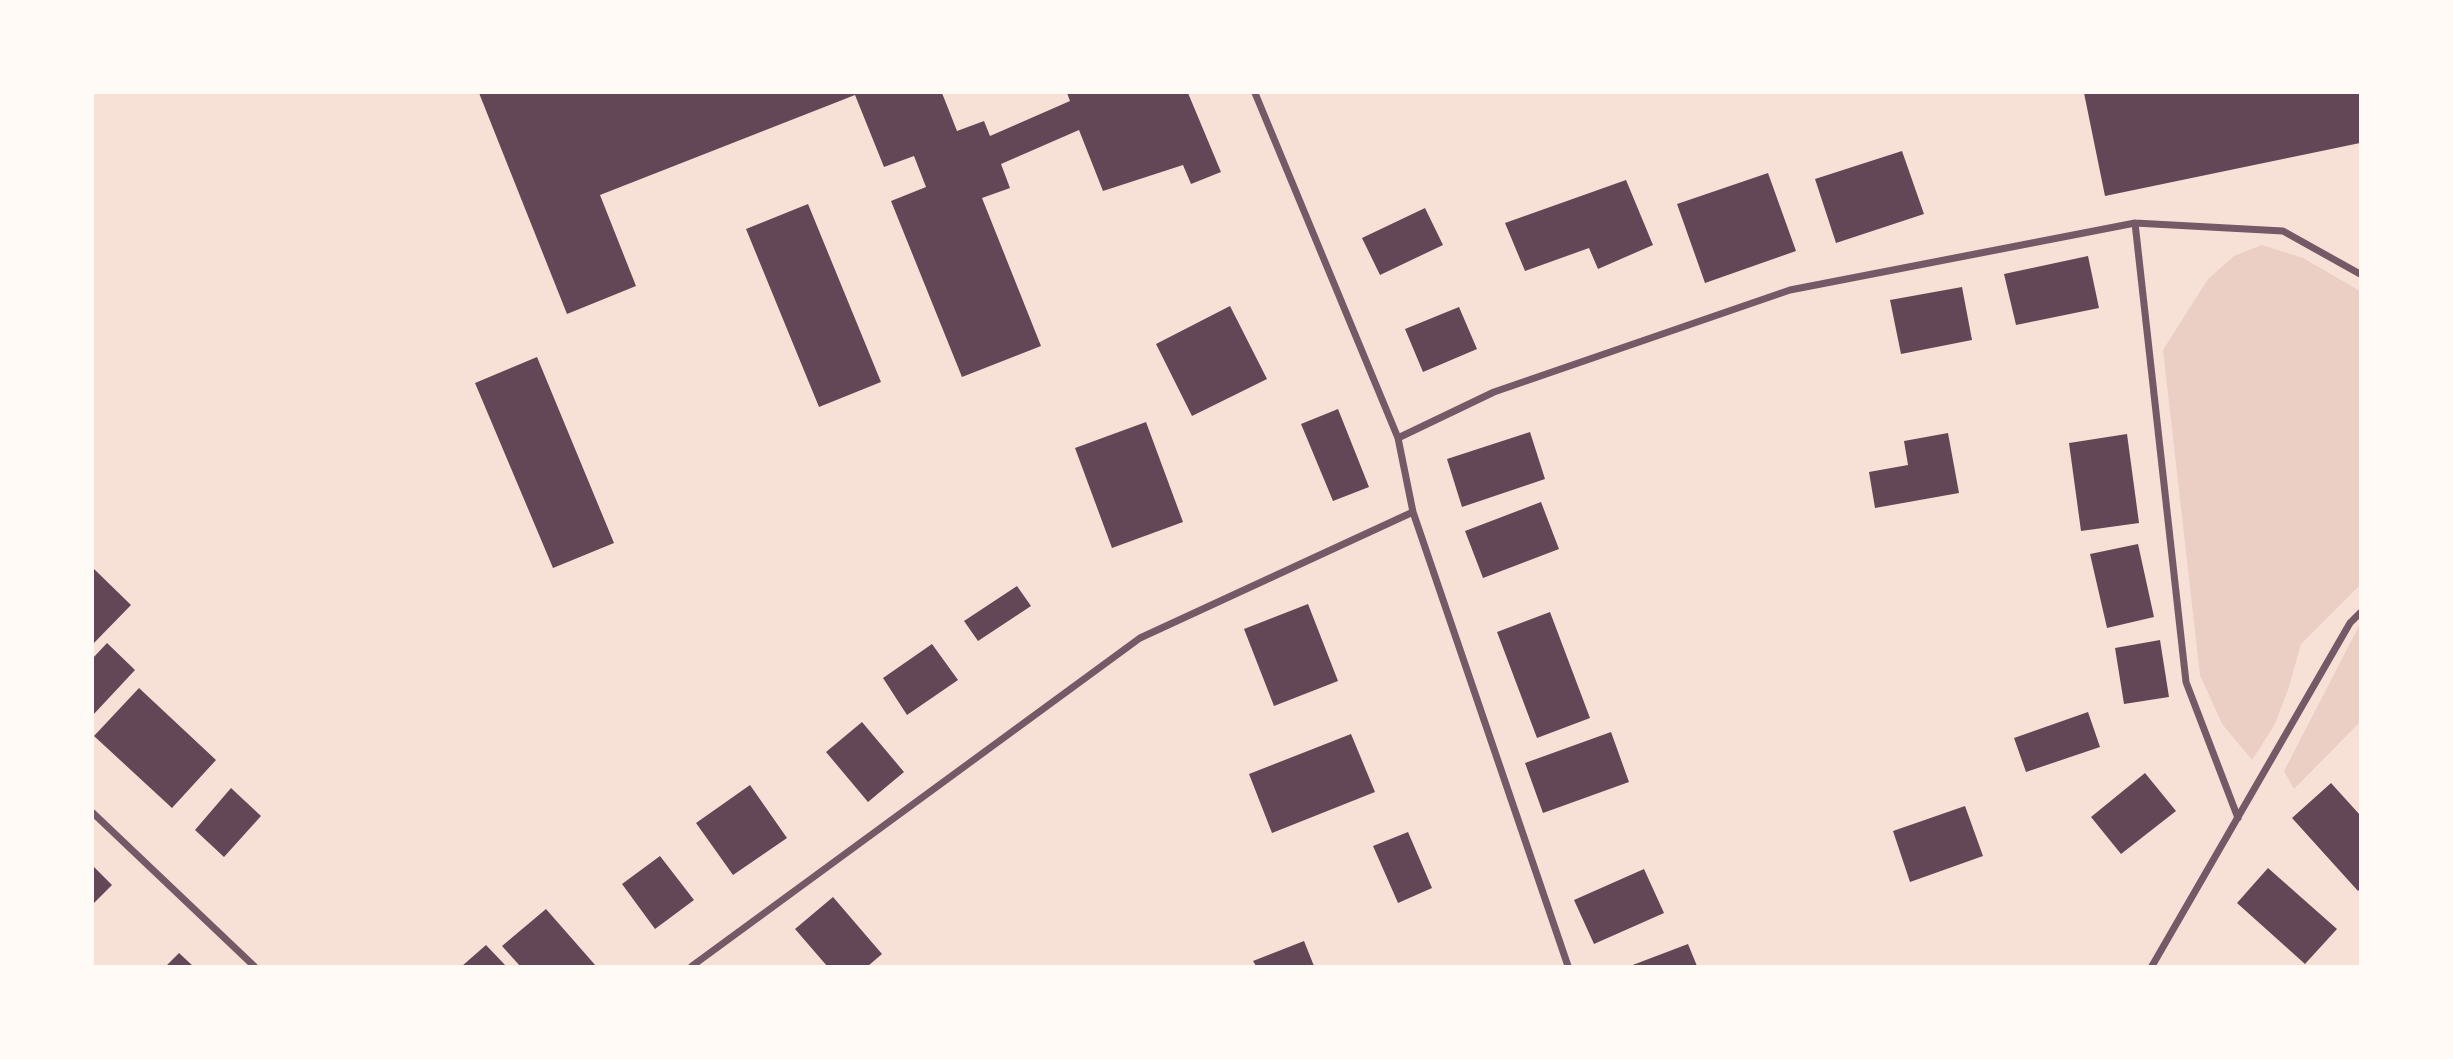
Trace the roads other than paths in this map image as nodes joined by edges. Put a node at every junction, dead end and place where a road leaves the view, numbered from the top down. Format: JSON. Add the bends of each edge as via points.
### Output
{"nodes":[{"id":1,"x":1255,"y":93,"type":"edge"},
{"id":2,"x":2135,"y":223,"type":"junction"},
{"id":3,"x":2360,"y":274,"type":"edge"},
{"id":4,"x":1398,"y":438,"type":"junction"},
{"id":5,"x":1413,"y":512,"type":"junction"},
{"id":6,"x":2360,"y":613,"type":"edge"},
{"id":7,"x":93,"y":813,"type":"edge"},
{"id":8,"x":2238,"y":818,"type":"junction"},
{"id":9,"x":254,"y":966,"type":"edge"},
{"id":10,"x":692,"y":966,"type":"edge"},
{"id":11,"x":1569,"y":966,"type":"edge"},
{"id":12,"x":2152,"y":966,"type":"edge"}],
"edges":[{"from":1,"to":4,"type":"street"},
{"from":2,"to":3,"type":"street","via":[[2283,231]]},
{"from":2,"to":4,"type":"street","via":[[1790,290],[1494,391]]},
{"from":2,"to":8,"type":"street","via":[[2186,682]]},
{"from":4,"to":5,"type":"street"},
{"from":5,"to":10,"type":"street","via":[[1140,638]]},
{"from":5,"to":11,"type":"street"},
{"from":6,"to":8,"type":"street"},
{"from":7,"to":9,"type":"street"},
{"from":8,"to":12,"type":"street"}]}
